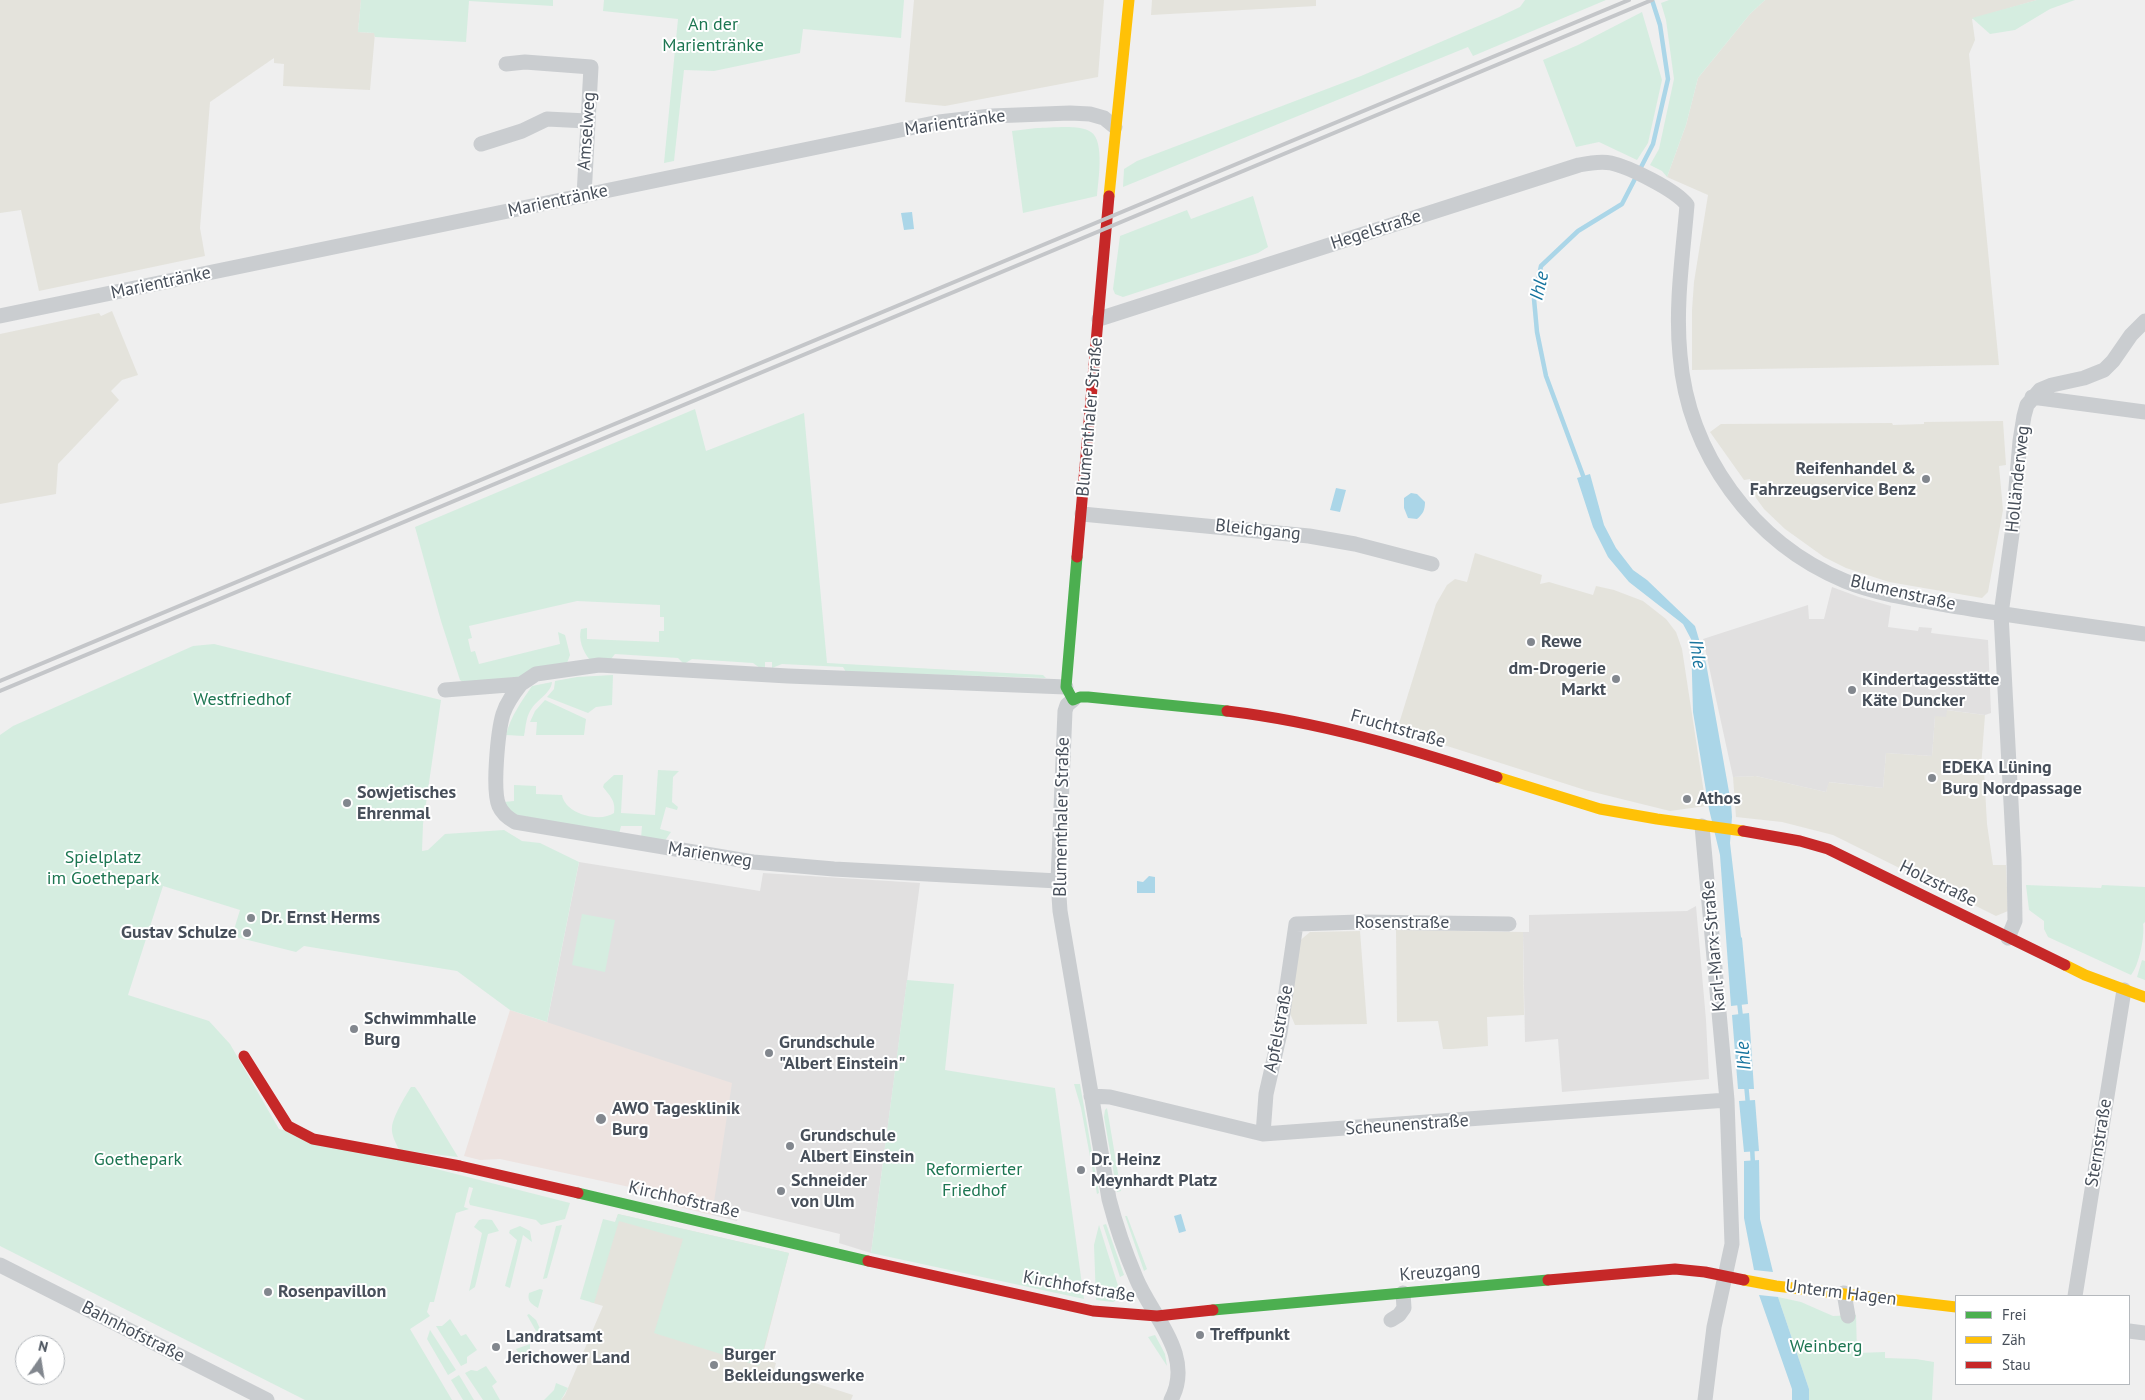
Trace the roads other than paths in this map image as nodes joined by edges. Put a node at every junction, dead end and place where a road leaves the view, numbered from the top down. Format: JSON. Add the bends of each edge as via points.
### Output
{"nodes":[{"id":1,"x":1129,"y":0,"type":"edge"},
{"id":2,"x":506,"y":64,"type":"dead end"},
{"id":3,"x":587,"y":121,"type":"junction"},
{"id":4,"x":1114,"y":127,"type":"junction"},
{"id":5,"x":481,"y":144,"type":"dead end"},
{"id":6,"x":1654,"y":182,"type":"joint"},
{"id":7,"x":584,"y":196,"type":"junction"},
{"id":8,"x":0,"y":316,"type":"edge"},
{"id":9,"x":1099,"y":319,"type":"junction"},
{"id":10,"x":2145,"y":321,"type":"edge"},
{"id":11,"x":2032,"y":397,"type":"junction"},
{"id":12,"x":2145,"y":412,"type":"edge"},
{"id":13,"x":1082,"y":514,"type":"junction"},
{"id":14,"x":1432,"y":564,"type":"dead end"},
{"id":15,"x":2001,"y":614,"type":"junction"},
{"id":16,"x":2145,"y":634,"type":"edge"},
{"id":17,"x":521,"y":684,"type":"junction"},
{"id":18,"x":445,"y":690,"type":"dead end"},
{"id":19,"x":1070,"y":693,"type":"junction"},
{"id":20,"x":1705,"y":826,"type":"junction"},
{"id":21,"x":1058,"y":881,"type":"junction"},
{"id":22,"x":1296,"y":924,"type":"joint"},
{"id":23,"x":1509,"y":924,"type":"dead end"},
{"id":24,"x":2008,"y":938,"type":"junction"},
{"id":25,"x":2124,"y":990,"type":"junction"},
{"id":26,"x":2145,"y":997,"type":"edge"},
{"id":27,"x":244,"y":1056,"type":"dead end"},
{"id":28,"x":1091,"y":1096,"type":"junction"},
{"id":29,"x":1727,"y":1100,"type":"junction"},
{"id":30,"x":1263,"y":1134,"type":"junction"},
{"id":31,"x":0,"y":1265,"type":"edge"},
{"id":32,"x":1726,"y":1276,"type":"junction"},
{"id":33,"x":1403,"y":1292,"type":"junction"},
{"id":34,"x":1844,"y":1293,"type":"junction"},
{"id":35,"x":2075,"y":1295,"type":"edge"},
{"id":36,"x":1955,"y":1307,"type":"edge"},
{"id":37,"x":1157,"y":1316,"type":"junction"},
{"id":38,"x":1848,"y":1316,"type":"dead end"},
{"id":39,"x":1391,"y":1320,"type":"dead end"},
{"id":40,"x":2130,"y":1331,"type":"edge"},
{"id":41,"x":2145,"y":1333,"type":"edge"},
{"id":42,"x":267,"y":1400,"type":"edge"},
{"id":43,"x":1171,"y":1400,"type":"edge"},
{"id":44,"x":1705,"y":1400,"type":"edge"}],
"edges":[{"from":1,"to":4,"type":"street","name":"Blumenthaler Straße"},
{"from":2,"to":3,"type":"street","name":"Amselweg","via":[[525,62],[591,67]]},
{"from":3,"to":5,"type":"street","via":[[547,119]]},
{"from":3,"to":7,"type":"street","name":"Amselweg"},
{"from":4,"to":7,"type":"street","name":"Marientränke","via":[[1104,118],[1090,114],[960,119]]},
{"from":4,"to":9,"type":"street","name":"Blumenthaler Straße"},
{"from":6,"to":9,"type":"street","name":"Hegelstraße","via":[[1610,163],[1591,162]]},
{"from":6,"to":15,"type":"street","name":"Blumenstraße","via":[[1687,204],[1678,329],[1682,373],[1696,428],[1730,492],[1755,519],[1796,554],[1821,570],[1846,581],[1903,596]]},
{"from":7,"to":8,"type":"street","name":"Marientränke"},
{"from":9,"to":13,"type":"street","name":"Blumenthaler Straße"},
{"from":10,"to":11,"type":"street","via":[[2130,335],[2104,370],[2052,385]]},
{"from":11,"to":12,"type":"street"},
{"from":11,"to":15,"type":"street","name":"Holländerweg","via":[[2027,405],[2020,441]]},
{"from":13,"to":14,"type":"street","name":"Bleichgang","via":[[1309,536]]},
{"from":13,"to":19,"type":"street","name":"Blumenthaler Straße"},
{"from":15,"to":16,"type":"street"},
{"from":15,"to":24,"type":"street","via":[[2014,859],[2014,921]]},
{"from":17,"to":18,"type":"street"},
{"from":17,"to":19,"type":"street","via":[[536,674],[600,666]]},
{"from":17,"to":21,"type":"street","name":"Marienweg","via":[[503,716],[498,742],[496,789],[499,807],[515,822],[753,862]]},
{"from":19,"to":20,"type":"street","name":"Fruchtstraße","via":[[1080,697],[1287,719],[1327,727],[1600,809]]},
{"from":19,"to":21,"type":"street","name":"Blumenthaler Straße","via":[[1065,711]]},
{"from":20,"to":24,"type":"street","name":"Holzstraße","via":[[1828,849]]},
{"from":20,"to":29,"type":"street","name":"Karl-Marx-Straße"},
{"from":21,"to":28,"type":"street","name":"Blumenthaler Straße","via":[[1065,945]]},
{"from":22,"to":23,"type":"street","name":"Rosenstraße"},
{"from":22,"to":30,"type":"street","name":"Apfelstraße","via":[[1280,1033],[1266,1094]]},
{"from":24,"to":25,"type":"street","name":"Holzstraße"},
{"from":25,"to":26,"type":"street","name":"Holzstraße"},
{"from":25,"to":35,"type":"street","name":"Sternstraße"},
{"from":27,"to":37,"type":"street","name":"Kirchhofstraße","via":[[288,1126],[313,1139],[460,1166],[1086,1309]]},
{"from":28,"to":30,"type":"street","name":"Scheunenstraße","via":[[1112,1098]]},
{"from":28,"to":37,"type":"street","name":"Blumenthaler Straße","via":[[1114,1217],[1136,1278]]},
{"from":29,"to":30,"type":"street","name":"Scheunenstraße"},
{"from":29,"to":32,"type":"street","name":"Karl-Marx-Straße","via":[[1732,1244]]},
{"from":31,"to":42,"type":"street","name":"Bahnhofstraße"},
{"from":32,"to":33,"type":"street","name":"Kreuzgang","via":[[1675,1269]]},
{"from":32,"to":34,"type":"street","name":"Unterm Hagen","via":[[1776,1286]]},
{"from":32,"to":44,"type":"street","name":"Karl-Marx-Straße","via":[[1714,1327]]},
{"from":33,"to":37,"type":"street","name":"Kreuzgang"},
{"from":33,"to":39,"type":"street","via":[[1404,1308]]},
{"from":34,"to":36,"type":"street","name":"Unterm Hagen"},
{"from":34,"to":38,"type":"street"},
{"from":37,"to":43,"type":"street","name":"Blumenthaler Straße","via":[[1174,1346],[1179,1368]]},
{"from":40,"to":41,"type":"street"}]}
